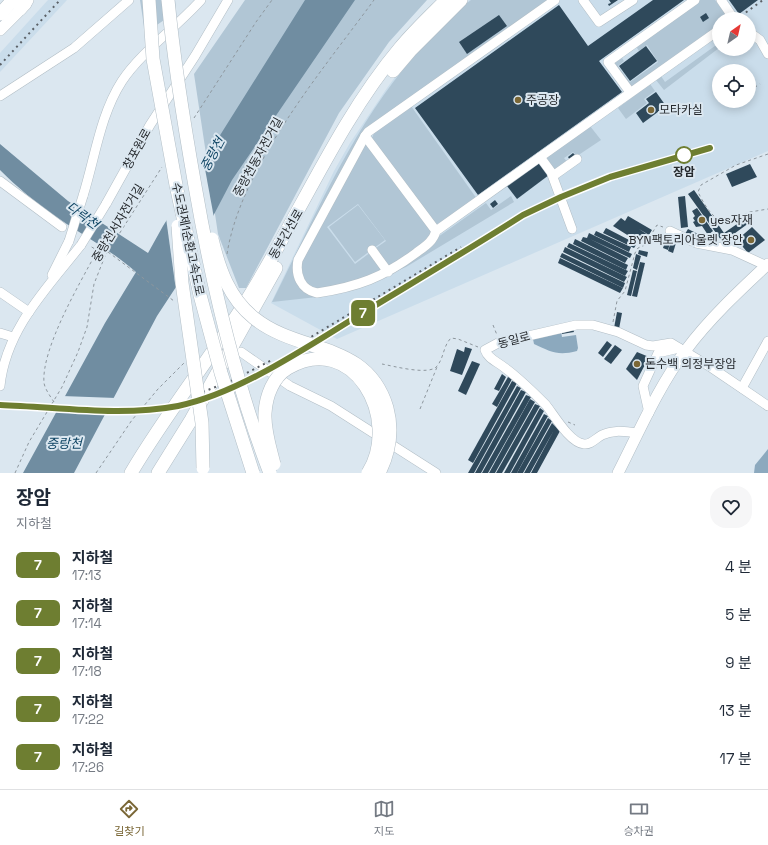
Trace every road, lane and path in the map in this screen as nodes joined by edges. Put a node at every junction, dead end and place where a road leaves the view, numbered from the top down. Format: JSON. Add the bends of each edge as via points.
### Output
{"nodes":[{"id":1,"x":6,"y":0,"type":"edge"},
{"id":2,"x":31,"y":0,"type":"edge"},
{"id":3,"x":129,"y":0,"type":"edge"},
{"id":4,"x":149,"y":0,"type":"edge"},
{"id":5,"x":168,"y":0,"type":"edge"},
{"id":6,"x":201,"y":0,"type":"edge"},
{"id":7,"x":228,"y":0,"type":"edge"},
{"id":8,"x":272,"y":0,"type":"edge"},
{"id":9,"x":374,"y":0,"type":"edge"},
{"id":10,"x":446,"y":0,"type":"edge"},
{"id":11,"x":462,"y":0,"type":"edge"},
{"id":12,"x":555,"y":0,"type":"edge"},
{"id":13,"x":583,"y":0,"type":"edge"},
{"id":14,"x":633,"y":0,"type":"edge"},
{"id":15,"x":695,"y":0,"type":"edge"},
{"id":16,"x":721,"y":0,"type":"edge"},
{"id":17,"x":20,"y":3,"type":"edge"},
{"id":18,"x":0,"y":7,"type":"edge"},
{"id":19,"x":729,"y":12,"type":"edge"},
{"id":20,"x":0,"y":14,"type":"edge"},
{"id":21,"x":0,"y":30,"type":"edge"},
{"id":22,"x":712,"y":35,"type":"edge"},
{"id":23,"x":756,"y":37,"type":"edge"},
{"id":24,"x":627,"y":48,"type":"junction"},
{"id":25,"x":768,"y":54,"type":"edge"},
{"id":26,"x":632,"y":56,"type":"dead end"},
{"id":27,"x":630,"y":92,"type":"junction"},
{"id":28,"x":0,"y":96,"type":"edge"},
{"id":29,"x":191,"y":122,"type":"dead end"},
{"id":30,"x":365,"y":136,"type":"junction"},
{"id":31,"x":188,"y":150,"type":"junction"},
{"id":32,"x":768,"y":154,"type":"edge"},
{"id":33,"x":540,"y":157,"type":"junction"},
{"id":34,"x":578,"y":159,"type":"dead end"},
{"id":35,"x":162,"y":167,"type":"dead end"},
{"id":36,"x":552,"y":176,"type":"junction"},
{"id":37,"x":0,"y":181,"type":"edge"},
{"id":38,"x":176,"y":185,"type":"junction"},
{"id":39,"x":768,"y":209,"type":"edge"},
{"id":40,"x":62,"y":228,"type":"dead end"},
{"id":41,"x":572,"y":229,"type":"dead end"},
{"id":42,"x":436,"y":231,"type":"junction"},
{"id":43,"x":670,"y":231,"type":"joint"},
{"id":44,"x":84,"y":244,"type":"junction"},
{"id":45,"x":96,"y":250,"type":"junction"},
{"id":46,"x":372,"y":250,"type":"dead end"},
{"id":47,"x":108,"y":253,"type":"junction"},
{"id":48,"x":105,"y":256,"type":"junction"},
{"id":49,"x":226,"y":258,"type":"dead end"},
{"id":50,"x":767,"y":265,"type":"edge"},
{"id":51,"x":388,"y":272,"type":"junction"},
{"id":52,"x":0,"y":292,"type":"edge"},
{"id":53,"x":42,"y":294,"type":"junction"},
{"id":54,"x":179,"y":305,"type":"dead end"},
{"id":55,"x":29,"y":312,"type":"junction"},
{"id":56,"x":493,"y":326,"type":"dead end"},
{"id":57,"x":611,"y":330,"type":"junction"},
{"id":58,"x":0,"y":333,"type":"edge"},
{"id":59,"x":13,"y":337,"type":"junction"},
{"id":60,"x":768,"y":341,"type":"edge"},
{"id":61,"x":498,"y":343,"type":"junction"},
{"id":62,"x":485,"y":350,"type":"junction"},
{"id":63,"x":241,"y":352,"type":"dead end"},
{"id":64,"x":686,"y":352,"type":"junction"},
{"id":65,"x":187,"y":359,"type":"dead end"},
{"id":66,"x":382,"y":364,"type":"dead end"},
{"id":67,"x":437,"y":366,"type":"junction"},
{"id":68,"x":0,"y":386,"type":"edge"},
{"id":69,"x":742,"y":388,"type":"junction"},
{"id":70,"x":54,"y":402,"type":"junction"},
{"id":71,"x":768,"y":406,"type":"edge"},
{"id":72,"x":420,"y":409,"type":"dead end"},
{"id":73,"x":649,"y":413,"type":"junction"},
{"id":74,"x":638,"y":433,"type":"junction"},
{"id":75,"x":203,"y":470,"type":"edge"},
{"id":76,"x":15,"y":473,"type":"edge"},
{"id":77,"x":96,"y":473,"type":"edge"},
{"id":78,"x":131,"y":473,"type":"edge"},
{"id":79,"x":158,"y":473,"type":"edge"},
{"id":80,"x":253,"y":473,"type":"edge"},
{"id":81,"x":270,"y":473,"type":"edge"},
{"id":82,"x":277,"y":473,"type":"edge"},
{"id":83,"x":368,"y":473,"type":"edge"},
{"id":84,"x":379,"y":473,"type":"edge"},
{"id":85,"x":436,"y":473,"type":"edge"},
{"id":86,"x":618,"y":473,"type":"edge"}],
"edges":[{"from":1,"to":18,"type":"main road"},
{"from":2,"to":17,"type":"main road"},
{"from":3,"to":28,"type":"street","via":[[74,48]]},
{"from":4,"to":38,"type":"highway","name":"수도권제1순환고속도로","bridge":true,"via":[[153,59]]},
{"from":5,"to":31,"type":"highway","name":"수도권제1순환고속도로","bridge":true},
{"from":6,"to":53,"type":"street","name":"창포원로","bridge":true,"via":[[133,67],[112,98],[69,242]]},
{"from":7,"to":44,"type":"street","name":"창포원로","bridge":true,"via":[[196,56],[150,125]]},
{"from":8,"to":29,"type":"path"},
{"from":9,"to":49,"type":"path","name":"중랑천동자전거길","via":[[294,110],[264,159],[240,206]]},
{"from":10,"to":78,"type":"highway","name":"동부간선로","via":[[400,48],[360,103],[252,292]]},
{"from":11,"to":79,"type":"highway","name":"동부간선로","via":[[410,51],[364,112],[191,420]]},
{"from":12,"to":30,"type":"street","via":[[374,127]]},
{"from":13,"to":14,"type":"street","via":[[599,22]]},
{"from":15,"to":24,"type":"street"},
{"from":16,"to":19,"type":"street"},
{"from":17,"to":20,"type":"highway"},
{"from":17,"to":21,"type":"main road"},
{"from":22,"to":27,"type":"street"},
{"from":23,"to":25,"type":"street"},
{"from":24,"to":26,"type":"street"},
{"from":24,"to":27,"type":"street","via":[[608,62]]},
{"from":27,"to":33,"type":"street"},
{"from":30,"to":42,"type":"street"},
{"from":30,"to":51,"type":"street","via":[[298,260],[297,276],[307,289],[317,293],[358,285]]},
{"from":31,"to":81,"type":"highway","name":"수도권제1순환고속도로","bridge":true,"via":[[208,263],[222,322],[244,399]]},
{"from":31,"to":84,"type":"highway","bridge":true,"via":[[218,262],[227,284],[239,303],[253,317],[275,332],[350,359],[376,384],[385,404],[390,428],[388,450]]},
{"from":32,"to":39,"type":"path","via":[[736,165],[701,185],[698,192],[714,216],[722,221],[728,222],[750,212]]},
{"from":33,"to":36,"type":"street"},
{"from":33,"to":42,"type":"street"},
{"from":34,"to":36,"type":"street"},
{"from":35,"to":47,"type":"path","name":"중랑천서자전거길"},
{"from":36,"to":41,"type":"street"},
{"from":37,"to":40,"type":"street"},
{"from":38,"to":75,"type":"highway","bridge":true,"via":[[182,283],[202,423]]},
{"from":38,"to":80,"type":"highway","name":"수도권제1순환고속도로","bridge":true,"via":[[210,335]]},
{"from":42,"to":51,"type":"street","via":[[430,243]]},
{"from":43,"to":50,"type":"street","via":[[696,243],[732,250]]},
{"from":43,"to":57,"type":"path","via":[[657,225],[645,245],[638,248],[625,291],[616,301]]},
{"from":44,"to":45,"type":"path"},
{"from":44,"to":53,"type":"street","name":"창포원로"},
{"from":45,"to":48,"type":"path"},
{"from":45,"to":70,"type":"path","via":[[49,351],[44,381]]},
{"from":46,"to":51,"type":"street"},
{"from":47,"to":48,"type":"path","name":"중랑천서자전거길"},
{"from":47,"to":54,"type":"path"},
{"from":48,"to":70,"type":"path","name":"중랑천서자전거길","via":[[94,284],[85,334]]},
{"from":50,"to":64,"type":"main road","via":[[746,284]]},
{"from":52,"to":55,"type":"street"},
{"from":53,"to":55,"type":"street","name":"창포원로"},
{"from":55,"to":59,"type":"street","name":"창포원로"},
{"from":56,"to":61,"type":"path"},
{"from":57,"to":61,"type":"street","name":"동일로","via":[[593,325],[576,325]]},
{"from":57,"to":64,"type":"street","name":"동일로","via":[[646,345],[671,343]]},
{"from":58,"to":59,"type":"street"},
{"from":59,"to":68,"type":"street","name":"창포원로"},
{"from":60,"to":69,"type":"street"},
{"from":61,"to":62,"type":"street","name":"동일로"},
{"from":62,"to":67,"type":"path","via":[[451,338]]},
{"from":62,"to":74,"type":"street","name":"동일로","via":[[487,356],[530,390],[578,442],[589,443],[616,430]]},
{"from":63,"to":85,"type":"street","via":[[290,386],[331,406]]},
{"from":64,"to":69,"type":"street"},
{"from":64,"to":73,"type":"main road"},
{"from":64,"to":73,"type":"street","via":[[658,353],[643,386]]},
{"from":65,"to":77,"type":"path","via":[[132,420]]},
{"from":66,"to":67,"type":"path","via":[[420,371],[433,370]]},
{"from":67,"to":72,"type":"path"},
{"from":69,"to":71,"type":"street"},
{"from":70,"to":76,"type":"path","name":"중랑천서자전거길","via":[[29,442]]},
{"from":73,"to":74,"type":"main road"},
{"from":74,"to":86,"type":"main road"},
{"from":82,"to":83,"type":"highway","bridge":true,"via":[[266,424],[265,409],[268,396],[278,377],[286,370],[304,361],[318,359],[332,361],[351,371],[374,400],[379,415],[380,436],[376,457]]}]}
